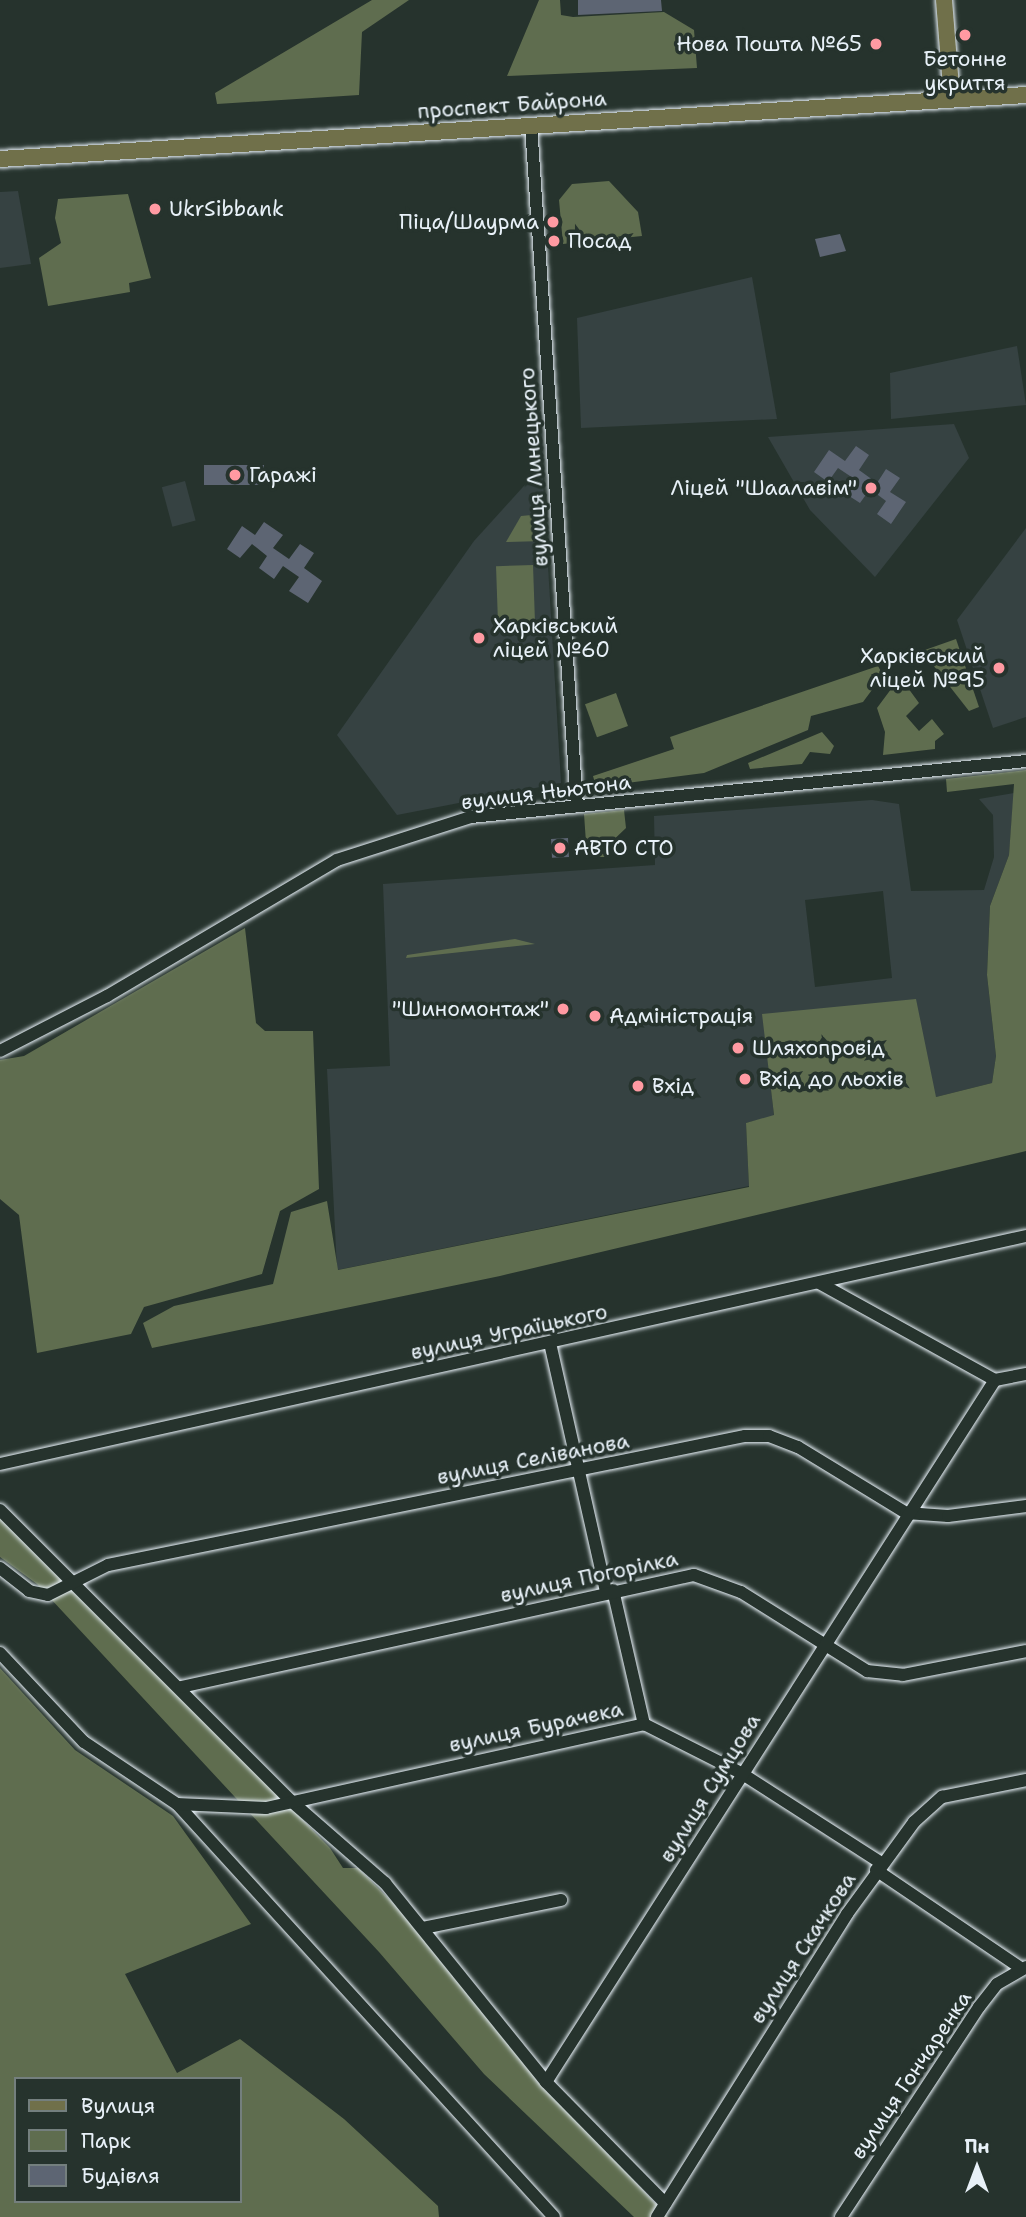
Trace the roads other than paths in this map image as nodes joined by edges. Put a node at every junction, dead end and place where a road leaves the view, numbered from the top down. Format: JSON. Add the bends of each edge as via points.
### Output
{"nodes":[{"id":1,"x":944,"y":0,"type":"edge"},
{"id":2,"x":1026,"y":95,"type":"edge"},
{"id":3,"x":952,"y":99,"type":"junction"},
{"id":4,"x":531,"y":125,"type":"junction"},
{"id":5,"x":0,"y":159,"type":"edge"},
{"id":6,"x":1026,"y":761,"type":"edge"},
{"id":7,"x":577,"y":806,"type":"junction"},
{"id":8,"x":0,"y":1051,"type":"edge"},
{"id":9,"x":1026,"y":1236,"type":"edge"},
{"id":10,"x":819,"y":1283,"type":"junction"},
{"id":11,"x":550,"y":1343,"type":"junction"},
{"id":12,"x":1026,"y":1374,"type":"edge"},
{"id":13,"x":995,"y":1380,"type":"junction"},
{"id":14,"x":0,"y":1464,"type":"edge"},
{"id":15,"x":576,"y":1468,"type":"junction"},
{"id":16,"x":1026,"y":1506,"type":"edge"},
{"id":17,"x":0,"y":1510,"type":"edge"},
{"id":18,"x":905,"y":1513,"type":"junction"},
{"id":19,"x":0,"y":1568,"type":"edge"},
{"id":20,"x":74,"y":1580,"type":"junction"},
{"id":21,"x":610,"y":1590,"type":"junction"},
{"id":22,"x":826,"y":1640,"type":"junction"},
{"id":23,"x":1026,"y":1651,"type":"edge"},
{"id":24,"x":0,"y":1653,"type":"edge"},
{"id":25,"x":181,"y":1687,"type":"junction"},
{"id":26,"x":644,"y":1724,"type":"junction"},
{"id":27,"x":741,"y":1773,"type":"junction"},
{"id":28,"x":1026,"y":1780,"type":"edge"},
{"id":29,"x":291,"y":1801,"type":"junction"},
{"id":30,"x":177,"y":1804,"type":"junction"},
{"id":31,"x":879,"y":1867,"type":"junction"},
{"id":32,"x":561,"y":1900,"type":"dead end"},
{"id":33,"x":423,"y":1928,"type":"junction"},
{"id":34,"x":1024,"y":1967,"type":"edge"},
{"id":35,"x":546,"y":2082,"type":"junction"},
{"id":36,"x":665,"y":2203,"type":"junction"},
{"id":37,"x":554,"y":2217,"type":"edge"},
{"id":38,"x":657,"y":2217,"type":"edge"},
{"id":39,"x":841,"y":2217,"type":"edge"}],
"edges":[{"from":1,"to":3,"type":"main road"},
{"from":2,"to":3,"type":"main road","name":"проспект Байрона"},
{"from":3,"to":4,"type":"main road","name":"проспект Байрона"},
{"from":4,"to":5,"type":"main road","name":"проспект Байрона"},
{"from":4,"to":7,"type":"street","name":"вулиця Линецького"},
{"from":6,"to":7,"type":"street","name":"вулиця Ньютона"},
{"from":7,"to":8,"type":"street","name":"вулиця Ньютона","via":[[471,817],[337,860],[107,996]]},
{"from":9,"to":10,"type":"street","name":"вулиця Уграїцького"},
{"from":10,"to":11,"type":"street","name":"вулиця Уграїцького"},
{"from":10,"to":13,"type":"street"},
{"from":11,"to":14,"type":"street","name":"вулиця Уграїцького"},
{"from":11,"to":15,"type":"street"},
{"from":12,"to":13,"type":"street"},
{"from":13,"to":18,"type":"street","name":"вулиця Сумцова"},
{"from":15,"to":18,"type":"street","name":"вулиця Селіванова","via":[[769,1436],[798,1447]]},
{"from":15,"to":20,"type":"street","name":"вулиця Селіванова","via":[[108,1565]]},
{"from":15,"to":21,"type":"street"},
{"from":16,"to":18,"type":"street","name":"вулиця Селіванова","via":[[948,1516]]},
{"from":17,"to":20,"type":"street"},
{"from":18,"to":22,"type":"street","name":"вулиця Сумцова"},
{"from":19,"to":20,"type":"street","name":"вулиця Селіванова","via":[[38,1596]]},
{"from":20,"to":25,"type":"street"},
{"from":21,"to":22,"type":"street","name":"вулиця Погорілка","via":[[706,1576]]},
{"from":21,"to":25,"type":"street","name":"вулиця Погорілка"},
{"from":21,"to":26,"type":"street"},
{"from":22,"to":23,"type":"street","name":"вулиця Погорілка","via":[[867,1671],[884,1674]]},
{"from":22,"to":27,"type":"street","name":"вулиця Сумцова"},
{"from":24,"to":30,"type":"street","via":[[84,1742]]},
{"from":25,"to":29,"type":"street"},
{"from":26,"to":27,"type":"street","name":"вулиця Бурачека"},
{"from":26,"to":29,"type":"street","name":"вулиця Бурачека"},
{"from":27,"to":31,"type":"street","name":"вулиця Бурачека"},
{"from":27,"to":35,"type":"street","name":"вулиця Сумцова"},
{"from":28,"to":31,"type":"street","name":"вулиця Скачкова","via":[[942,1797]]},
{"from":29,"to":30,"type":"street","name":"вулиця Бурачека","via":[[266,1808]]},
{"from":29,"to":33,"type":"street","via":[[385,1883]]},
{"from":30,"to":37,"type":"street"},
{"from":31,"to":34,"type":"street","name":"вулиця Бурачека"},
{"from":31,"to":36,"type":"street","name":"вулиця Скачкова"},
{"from":32,"to":33,"type":"street"},
{"from":33,"to":35,"type":"street","via":[[448,1967]]},
{"from":34,"to":39,"type":"street","name":"вулиця Гончаренка","via":[[997,1984],[979,2007]]},
{"from":35,"to":36,"type":"street"},
{"from":36,"to":38,"type":"street","name":"вулиця Скачкова"}]}
